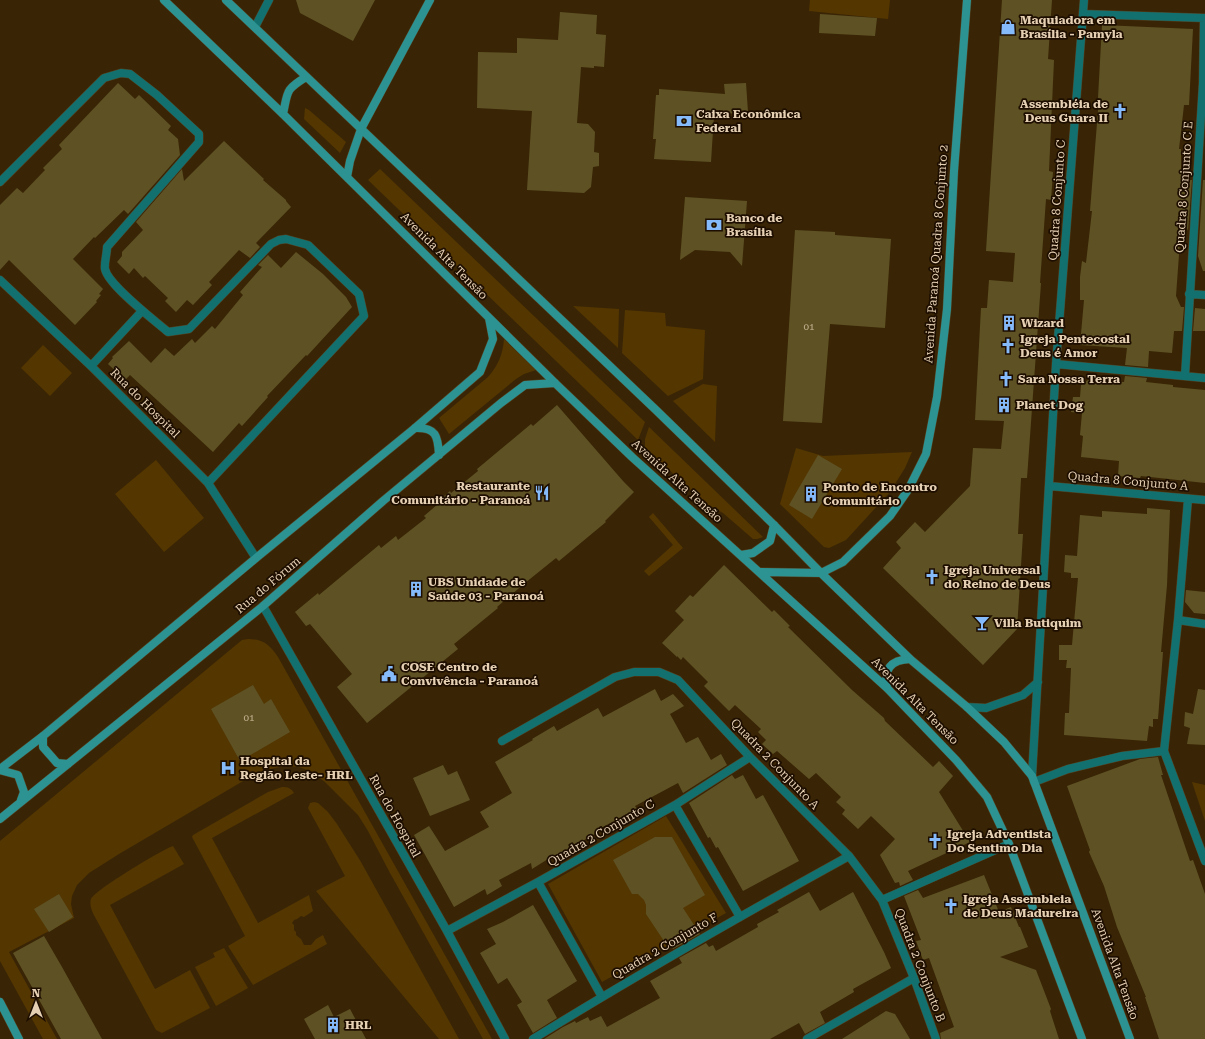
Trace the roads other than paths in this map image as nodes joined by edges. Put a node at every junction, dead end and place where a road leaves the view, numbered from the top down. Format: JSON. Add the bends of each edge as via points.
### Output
{"nodes":[{"id":1,"x":164,"y":0,"type":"edge"},
{"id":2,"x":226,"y":0,"type":"edge"},
{"id":3,"x":269,"y":0,"type":"edge"},
{"id":4,"x":430,"y":0,"type":"edge"},
{"id":5,"x":967,"y":0,"type":"edge"},
{"id":6,"x":1084,"y":0,"type":"edge"},
{"id":7,"x":1083,"y":14,"type":"junction"},
{"id":8,"x":1204,"y":18,"type":"edge"},
{"id":9,"x":255,"y":27,"type":"junction"},
{"id":10,"x":306,"y":77,"type":"junction"},
{"id":11,"x":1204,"y":83,"type":"edge"},
{"id":12,"x":283,"y":114,"type":"junction"},
{"id":13,"x":361,"y":129,"type":"junction"},
{"id":14,"x":347,"y":177,"type":"junction"},
{"id":15,"x":0,"y":182,"type":"edge"},
{"id":16,"x":0,"y":280,"type":"edge"},
{"id":17,"x":1189,"y":294,"type":"junction"},
{"id":18,"x":1205,"y":295,"type":"edge"},
{"id":19,"x":142,"y":311,"type":"junction"},
{"id":20,"x":489,"y":318,"type":"junction"},
{"id":21,"x":1056,"y":364,"type":"junction"},
{"id":22,"x":91,"y":366,"type":"junction"},
{"id":23,"x":1185,"y":376,"type":"junction"},
{"id":24,"x":1205,"y":378,"type":"edge"},
{"id":25,"x":555,"y":382,"type":"junction"},
{"id":26,"x":415,"y":428,"type":"junction"},
{"id":27,"x":439,"y":455,"type":"junction"},
{"id":28,"x":208,"y":483,"type":"junction"},
{"id":29,"x":1049,"y":486,"type":"junction"},
{"id":30,"x":1188,"y":499,"type":"junction"},
{"id":31,"x":1205,"y":500,"type":"edge"},
{"id":32,"x":774,"y":525,"type":"junction"},
{"id":33,"x":741,"y":555,"type":"junction"},
{"id":34,"x":256,"y":558,"type":"junction"},
{"id":35,"x":760,"y":572,"type":"junction"},
{"id":36,"x":821,"y":573,"type":"junction"},
{"id":37,"x":263,"y":606,"type":"junction"},
{"id":38,"x":1178,"y":620,"type":"junction"},
{"id":39,"x":1205,"y":624,"type":"edge"},
{"id":40,"x":910,"y":659,"type":"junction"},
{"id":41,"x":1038,"y":682,"type":"junction"},
{"id":42,"x":887,"y":688,"type":"junction"},
{"id":43,"x":967,"y":707,"type":"junction"},
{"id":44,"x":43,"y":736,"type":"junction"},
{"id":45,"x":502,"y":741,"type":"dead end"},
{"id":46,"x":1164,"y":751,"type":"junction"},
{"id":47,"x":750,"y":758,"type":"junction"},
{"id":48,"x":68,"y":764,"type":"junction"},
{"id":49,"x":0,"y":770,"type":"edge"},
{"id":50,"x":1033,"y":779,"type":"junction"},
{"id":51,"x":21,"y":801,"type":"junction"},
{"id":52,"x":675,"y":805,"type":"junction"},
{"id":53,"x":0,"y":819,"type":"edge"},
{"id":54,"x":1009,"y":844,"type":"junction"},
{"id":55,"x":849,"y":856,"type":"junction"},
{"id":56,"x":1205,"y":861,"type":"edge"},
{"id":57,"x":538,"y":882,"type":"junction"},
{"id":58,"x":882,"y":900,"type":"junction"},
{"id":59,"x":740,"y":917,"type":"junction"},
{"id":60,"x":447,"y":932,"type":"junction"},
{"id":61,"x":914,"y":978,"type":"junction"},
{"id":62,"x":602,"y":997,"type":"junction"},
{"id":63,"x":0,"y":1002,"type":"edge"},
{"id":64,"x":19,"y":1039,"type":"edge"},
{"id":65,"x":505,"y":1039,"type":"edge"},
{"id":66,"x":533,"y":1039,"type":"edge"},
{"id":67,"x":807,"y":1039,"type":"edge"},
{"id":68,"x":936,"y":1039,"type":"edge"},
{"id":69,"x":1082,"y":1039,"type":"edge"},
{"id":70,"x":1130,"y":1039,"type":"edge"}],
"edges":[{"from":1,"to":12,"type":"street","name":"Avenida Alta Tensão"},
{"from":2,"to":9,"type":"street","name":"Avenida Alta Tensão"},
{"from":3,"to":9,"type":"street"},
{"from":4,"to":13,"type":"street"},
{"from":5,"to":36,"type":"street","name":"Avenida Paranoá Quadra 8 Conjunto 2","via":[[947,309],[937,397],[926,454],[908,490],[890,516],[843,562]]},
{"from":6,"to":7,"type":"street","name":"Quadra 8 Conjunto C"},
{"from":7,"to":8,"type":"street"},
{"from":7,"to":21,"type":"street","name":"Quadra 8 Conjunto C"},
{"from":8,"to":11,"type":"street"},
{"from":9,"to":10,"type":"street","name":"Avenida Alta Tensão"},
{"from":10,"to":12,"type":"street","via":[[288,91]]},
{"from":10,"to":13,"type":"street","name":"Avenida Alta Tensão"},
{"from":11,"to":17,"type":"street","name":"Quadra 8 Conjunto C E"},
{"from":12,"to":14,"type":"street","name":"Avenida Alta Tensão"},
{"from":13,"to":14,"type":"street"},
{"from":13,"to":32,"type":"street","name":"Avenida Alta Tensão"},
{"from":14,"to":20,"type":"street","name":"Avenida Alta Tensão"},
{"from":15,"to":19,"type":"street","via":[[104,78],[121,73],[130,74],[162,100],[199,134],[199,142],[108,247],[104,268],[108,278]]},
{"from":16,"to":22,"type":"street","name":"Rua do Hospital"},
{"from":17,"to":18,"type":"street"},
{"from":17,"to":23,"type":"street"},
{"from":19,"to":22,"type":"street"},
{"from":19,"to":28,"type":"street","via":[[168,332],[189,329],[271,244],[286,239],[308,245],[359,294],[364,316]]},
{"from":20,"to":25,"type":"street","name":"Avenida Alta Tensão"},
{"from":20,"to":26,"type":"street","via":[[493,339],[480,372]]},
{"from":21,"to":23,"type":"street"},
{"from":21,"to":29,"type":"street","name":"Quadra 8 Conjunto C"},
{"from":22,"to":28,"type":"street","name":"Rua do Hospital"},
{"from":23,"to":24,"type":"street"},
{"from":25,"to":27,"type":"street","name":"Rua do Fórum","via":[[525,385]]},
{"from":25,"to":33,"type":"street","name":"Avenida Alta Tensão","via":[[632,457]]},
{"from":26,"to":27,"type":"street","via":[[425,428],[434,433]]},
{"from":26,"to":34,"type":"street"},
{"from":27,"to":37,"type":"street","name":"Rua do Fórum"},
{"from":28,"to":34,"type":"street","name":"Rua do Hospital"},
{"from":29,"to":30,"type":"street","name":"Quadra 8 Conjunto A"},
{"from":29,"to":41,"type":"street","name":"Quadra 8 Conjunto C"},
{"from":30,"to":31,"type":"street","name":"Quadra 8 Conjunto A"},
{"from":30,"to":38,"type":"street"},
{"from":32,"to":33,"type":"street","via":[[770,541],[753,553]]},
{"from":32,"to":36,"type":"street","name":"Avenida Alta Tensão"},
{"from":33,"to":35,"type":"street","name":"Avenida Alta Tensão"},
{"from":34,"to":44,"type":"street"},
{"from":35,"to":36,"type":"street","name":"Avenida Paranoá Quadra 8 Conjunto 2"},
{"from":35,"to":42,"type":"street","name":"Avenida Alta Tensão"},
{"from":36,"to":40,"type":"street","name":"Avenida Alta Tensão"},
{"from":37,"to":48,"type":"street","name":"Rua do Fórum"},
{"from":37,"to":60,"type":"street","name":"Rua do Hospital"},
{"from":38,"to":39,"type":"street"},
{"from":38,"to":46,"type":"street"},
{"from":40,"to":42,"type":"street","via":[[899,659],[890,665],[885,676]]},
{"from":40,"to":43,"type":"street","name":"Avenida Alta Tensão"},
{"from":41,"to":43,"type":"street","via":[[1023,696],[986,708]]},
{"from":41,"to":50,"type":"street","name":"Quadra 8 Conjunto C"},
{"from":42,"to":54,"type":"street","name":"Avenida Alta Tensão","via":[[956,760],[987,798]]},
{"from":43,"to":50,"type":"street","name":"Avenida Alta Tensão","via":[[1004,742]]},
{"from":44,"to":48,"type":"street","via":[[43,747],[57,763]]},
{"from":44,"to":49,"type":"street"},
{"from":45,"to":47,"type":"street","name":"Quadra 2 Conjunto A","via":[[615,676],[634,672],[659,672],[678,680]]},
{"from":46,"to":50,"type":"street","via":[[1122,756]]},
{"from":46,"to":56,"type":"street"},
{"from":47,"to":52,"type":"street","name":"Quadra 2 Conjunto C"},
{"from":47,"to":55,"type":"street","name":"Quadra 2 Conjunto A"},
{"from":48,"to":51,"type":"street","name":"Rua do Fórum"},
{"from":49,"to":51,"type":"street","via":[[18,774],[24,792]]},
{"from":50,"to":70,"type":"street","name":"Avenida Alta Tensão"},
{"from":51,"to":53,"type":"street","name":"Rua do Fórum"},
{"from":52,"to":57,"type":"street","name":"Quadra 2 Conjunto C"},
{"from":52,"to":59,"type":"street"},
{"from":54,"to":58,"type":"street"},
{"from":54,"to":69,"type":"street","name":"Avenida Alta Tensão"},
{"from":55,"to":58,"type":"street","name":"Quadra 2 Conjunto A"},
{"from":55,"to":59,"type":"street","name":"Quadra 2 Conjunto F"},
{"from":57,"to":60,"type":"street","name":"Quadra 2 Conjunto C"},
{"from":57,"to":62,"type":"street"},
{"from":58,"to":61,"type":"street","name":"Quadra 2 Conjunto B"},
{"from":59,"to":62,"type":"street","name":"Quadra 2 Conjunto F"},
{"from":60,"to":65,"type":"street","name":"Rua do Hospital"},
{"from":61,"to":67,"type":"street"},
{"from":61,"to":68,"type":"street","name":"Quadra 2 Conjunto B"},
{"from":62,"to":66,"type":"street","name":"Quadra 2 Conjunto F"},
{"from":63,"to":64,"type":"street"}]}
